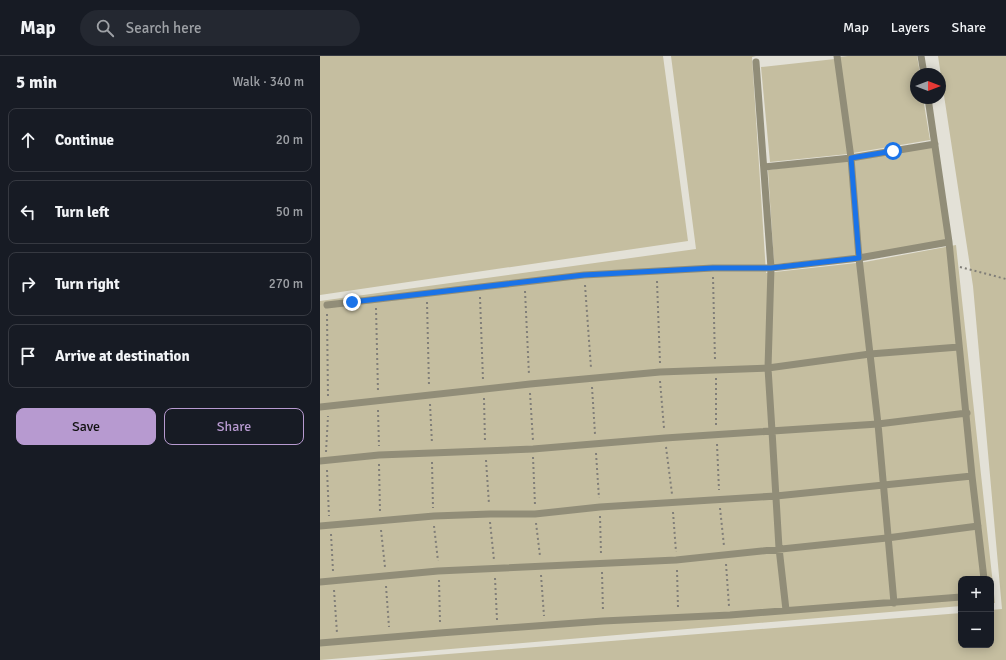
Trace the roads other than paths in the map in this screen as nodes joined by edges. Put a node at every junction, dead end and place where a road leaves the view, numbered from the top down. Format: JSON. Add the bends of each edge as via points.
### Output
{"nodes":[{"id":1,"x":837,"y":56,"type":"edge"},
{"id":2,"x":921,"y":56,"type":"edge"},
{"id":3,"x":756,"y":62,"type":"dead end"},
{"id":4,"x":923,"y":68,"type":"edge"},
{"id":5,"x":929,"y":104,"type":"edge"},
{"id":6,"x":935,"y":144,"type":"junction"},
{"id":7,"x":851,"y":158,"type":"junction"},
{"id":8,"x":764,"y":167,"type":"junction"},
{"id":9,"x":949,"y":242,"type":"junction"},
{"id":10,"x":859,"y":258,"type":"junction"},
{"id":11,"x":771,"y":268,"type":"junction"},
{"id":12,"x":327,"y":305,"type":"road end"},
{"id":13,"x":959,"y":347,"type":"junction"},
{"id":14,"x":870,"y":354,"type":"junction"},
{"id":15,"x":768,"y":368,"type":"junction"},
{"id":16,"x":320,"y":407,"type":"edge"},
{"id":17,"x":967,"y":413,"type":"junction"},
{"id":18,"x":878,"y":424,"type":"junction"},
{"id":19,"x":772,"y":431,"type":"junction"},
{"id":20,"x":323,"y":461,"type":"edge"},
{"id":21,"x":972,"y":476,"type":"junction"},
{"id":22,"x":884,"y":486,"type":"junction"},
{"id":23,"x":776,"y":496,"type":"junction"},
{"id":24,"x":320,"y":526,"type":"edge"},
{"id":25,"x":978,"y":526,"type":"junction"},
{"id":26,"x":887,"y":538,"type":"junction"},
{"id":27,"x":779,"y":548,"type":"junction"},
{"id":28,"x":984,"y":576,"type":"edge"},
{"id":29,"x":320,"y":582,"type":"edge"},
{"id":30,"x":958,"y":597,"type":"edge"},
{"id":31,"x":894,"y":603,"type":"junction"},
{"id":32,"x":786,"y":610,"type":"junction"},
{"id":33,"x":320,"y":643,"type":"edge"}],
"edges":[{"from":1,"to":7,"type":"lane"},
{"from":2,"to":4,"type":"lane"},
{"from":3,"to":8,"type":"lane"},
{"from":5,"to":6,"type":"lane"},
{"from":6,"to":7,"type":"lane"},
{"from":6,"to":9,"type":"lane"},
{"from":7,"to":8,"type":"lane"},
{"from":7,"to":10,"type":"lane"},
{"from":8,"to":11,"type":"lane"},
{"from":9,"to":10,"type":"lane"},
{"from":9,"to":13,"type":"lane"},
{"from":10,"to":11,"type":"lane"},
{"from":10,"to":14,"type":"lane"},
{"from":11,"to":12,"type":"lane","via":[[713,268],[584,275]]},
{"from":11,"to":15,"type":"lane"},
{"from":13,"to":14,"type":"lane"},
{"from":13,"to":17,"type":"lane"},
{"from":14,"to":15,"type":"lane"},
{"from":14,"to":18,"type":"lane"},
{"from":15,"to":16,"type":"lane","via":[[645,373]]},
{"from":15,"to":19,"type":"lane"},
{"from":17,"to":18,"type":"lane"},
{"from":17,"to":21,"type":"lane"},
{"from":18,"to":19,"type":"lane"},
{"from":18,"to":22,"type":"lane"},
{"from":19,"to":20,"type":"lane","via":[[533,449],[379,455]]},
{"from":19,"to":23,"type":"lane"},
{"from":21,"to":22,"type":"lane"},
{"from":21,"to":25,"type":"lane"},
{"from":22,"to":23,"type":"lane"},
{"from":22,"to":26,"type":"lane"},
{"from":23,"to":24,"type":"lane","via":[[600,507],[535,514],[434,516]]},
{"from":23,"to":27,"type":"lane"},
{"from":25,"to":26,"type":"lane"},
{"from":25,"to":28,"type":"lane"},
{"from":26,"to":27,"type":"lane"},
{"from":26,"to":31,"type":"lane"},
{"from":27,"to":29,"type":"lane","via":[[676,560],[445,570]]},
{"from":27,"to":32,"type":"lane"},
{"from":30,"to":31,"type":"lane"},
{"from":31,"to":32,"type":"lane"},
{"from":32,"to":33,"type":"lane","via":[[390,636]]}]}
